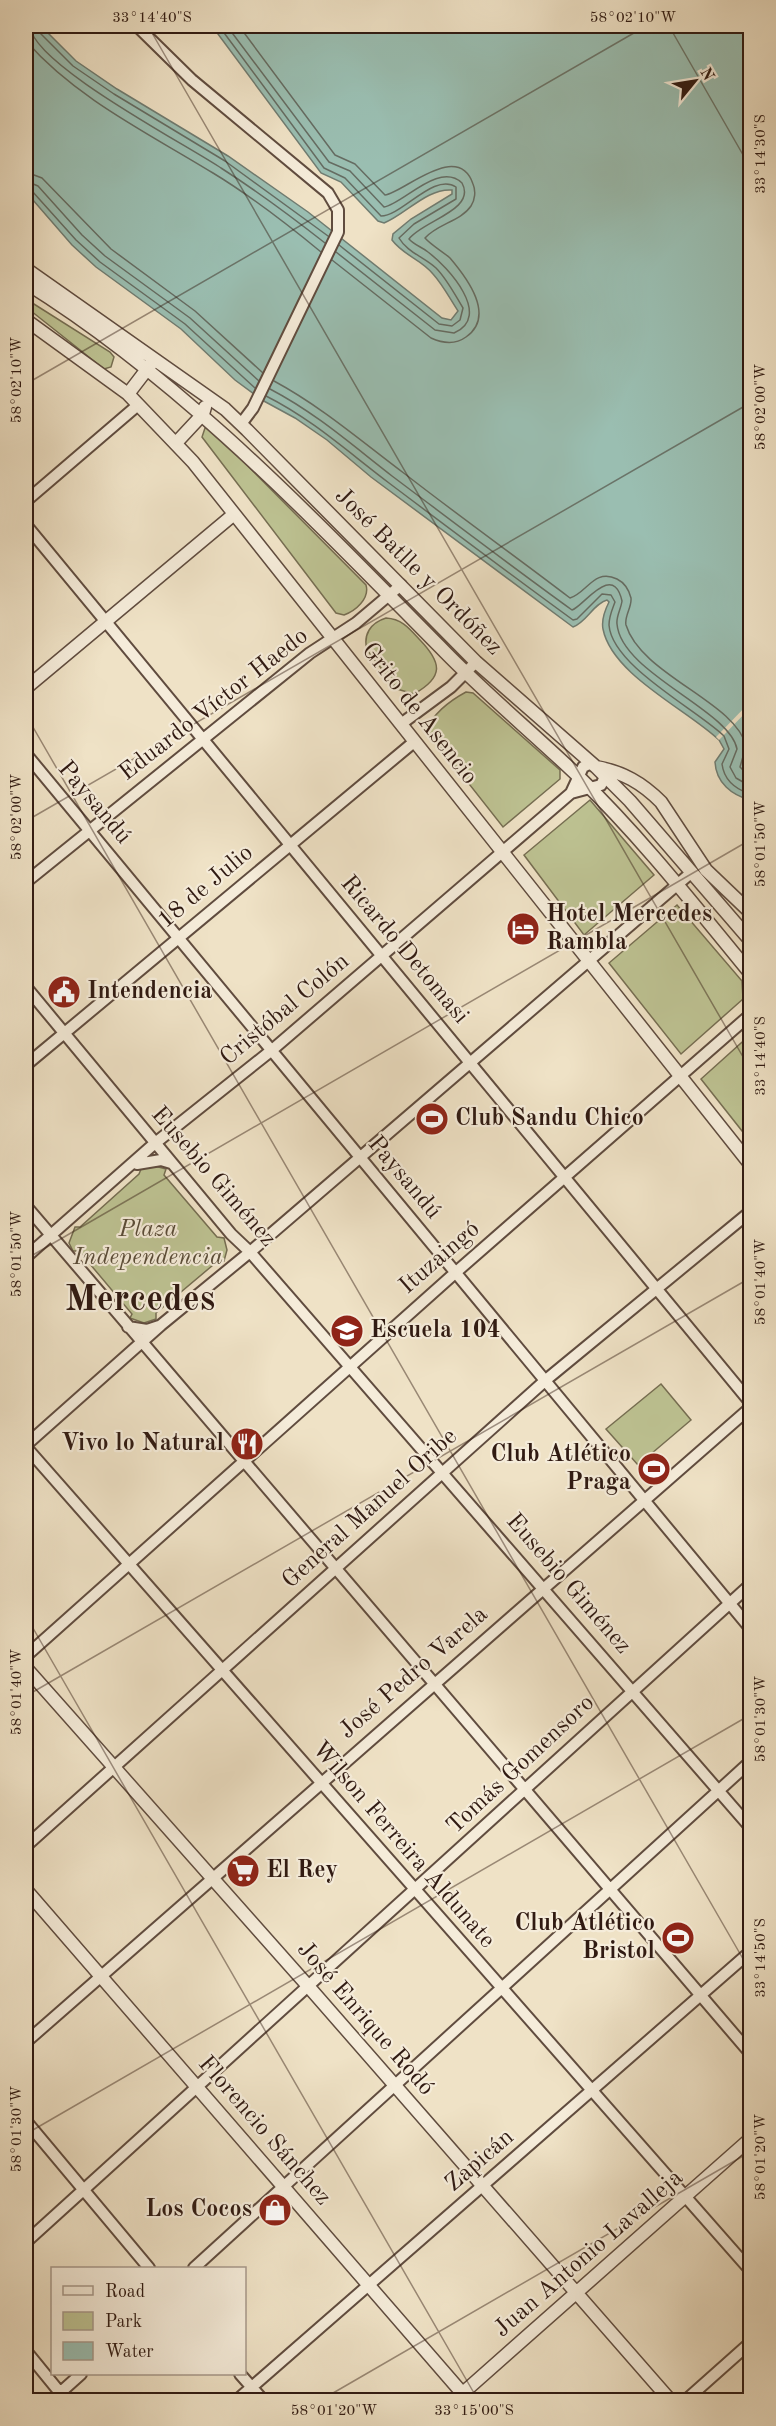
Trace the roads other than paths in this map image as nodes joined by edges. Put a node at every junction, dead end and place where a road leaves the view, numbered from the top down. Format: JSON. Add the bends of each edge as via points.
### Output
{"nodes":[{"id":1,"x":137,"y":26,"type":"edge"},
{"id":2,"x":26,"y":269,"type":"edge"},
{"id":3,"x":26,"y":283,"type":"edge"},
{"id":4,"x":26,"y":320,"type":"edge"},
{"id":5,"x":150,"y":365,"type":"junction"},
{"id":6,"x":128,"y":394,"type":"junction"},
{"id":7,"x":208,"y":398,"type":"junction"},
{"id":8,"x":138,"y":405,"type":"junction"},
{"id":9,"x":202,"y":414,"type":"junction"},
{"id":10,"x":241,"y":424,"type":"junction"},
{"id":11,"x":176,"y":443,"type":"junction"},
{"id":12,"x":26,"y":501,"type":"edge"},
{"id":13,"x":233,"y":514,"type":"junction"},
{"id":14,"x":26,"y":525,"type":"edge"},
{"id":15,"x":401,"y":585,"type":"junction"},
{"id":16,"x":389,"y":596,"type":"junction"},
{"id":17,"x":104,"y":622,"type":"junction"},
{"id":18,"x":332,"y":638,"type":"junction"},
{"id":19,"x":476,"y":662,"type":"junction"},
{"id":20,"x":465,"y":673,"type":"junction"},
{"id":21,"x":26,"y":688,"type":"edge"},
{"id":22,"x":401,"y":724,"type":"junction"},
{"id":23,"x":202,"y":740,"type":"junction"},
{"id":24,"x":414,"y":742,"type":"junction"},
{"id":25,"x":26,"y":754,"type":"edge"},
{"id":26,"x":598,"y":769,"type":"junction"},
{"id":27,"x":578,"y":776,"type":"junction"},
{"id":28,"x":590,"y":788,"type":"junction"},
{"id":29,"x":571,"y":793,"type":"junction"},
{"id":30,"x":89,"y":831,"type":"junction"},
{"id":31,"x":290,"y":846,"type":"junction"},
{"id":32,"x":501,"y":853,"type":"junction"},
{"id":33,"x":692,"y":872,"type":"junction"},
{"id":34,"x":26,"y":882,"type":"edge"},
{"id":35,"x":676,"y":884,"type":"junction"},
{"id":36,"x":750,"y":912,"type":"edge"},
{"id":37,"x":177,"y":938,"type":"junction"},
{"id":38,"x":750,"y":940,"type":"edge"},
{"id":39,"x":382,"y":956,"type":"junction"},
{"id":40,"x":587,"y":961,"type":"junction"},
{"id":41,"x":750,"y":973,"type":"edge"},
{"id":42,"x":26,"y":987,"type":"edge"},
{"id":43,"x":750,"y":1015,"type":"edge"},
{"id":44,"x":63,"y":1033,"type":"junction"},
{"id":45,"x":272,"y":1050,"type":"junction"},
{"id":46,"x":470,"y":1063,"type":"junction"},
{"id":47,"x":26,"y":1065,"type":"edge"},
{"id":48,"x":680,"y":1078,"type":"junction"},
{"id":49,"x":154,"y":1144,"type":"junction"},
{"id":50,"x":359,"y":1157,"type":"junction"},
{"id":51,"x":171,"y":1163,"type":"junction"},
{"id":52,"x":750,"y":1164,"type":"edge"},
{"id":53,"x":134,"y":1165,"type":"junction"},
{"id":54,"x":564,"y":1177,"type":"junction"},
{"id":55,"x":26,"y":1206,"type":"edge"},
{"id":56,"x":750,"y":1212,"type":"edge"},
{"id":57,"x":68,"y":1221,"type":"junction"},
{"id":58,"x":231,"y":1234,"type":"junction"},
{"id":59,"x":51,"y":1236,"type":"junction"},
{"id":60,"x":250,"y":1252,"type":"junction"},
{"id":61,"x":66,"y":1253,"type":"junction"},
{"id":62,"x":26,"y":1257,"type":"edge"},
{"id":63,"x":231,"y":1265,"type":"junction"},
{"id":64,"x":456,"y":1273,"type":"junction"},
{"id":65,"x":656,"y":1289,"type":"junction"},
{"id":66,"x":161,"y":1325,"type":"junction"},
{"id":67,"x":128,"y":1327,"type":"junction"},
{"id":68,"x":141,"y":1344,"type":"junction"},
{"id":69,"x":350,"y":1366,"type":"junction"},
{"id":70,"x":547,"y":1379,"type":"junction"},
{"id":71,"x":750,"y":1402,"type":"edge"},
{"id":72,"x":750,"y":1408,"type":"edge"},
{"id":73,"x":26,"y":1446,"type":"edge"},
{"id":74,"x":243,"y":1463,"type":"junction"},
{"id":75,"x":443,"y":1471,"type":"junction"},
{"id":76,"x":646,"y":1500,"type":"junction"},
{"id":77,"x":128,"y":1564,"type":"junction"},
{"id":78,"x":335,"y":1568,"type":"junction"},
{"id":79,"x":750,"y":1585,"type":"edge"},
{"id":80,"x":543,"y":1589,"type":"junction"},
{"id":81,"x":730,"y":1604,"type":"junction"},
{"id":82,"x":750,"y":1628,"type":"edge"},
{"id":83,"x":26,"y":1656,"type":"edge"},
{"id":84,"x":26,"y":1668,"type":"edge"},
{"id":85,"x":222,"y":1670,"type":"junction"},
{"id":86,"x":434,"y":1683,"type":"junction"},
{"id":87,"x":633,"y":1691,"type":"junction"},
{"id":88,"x":750,"y":1762,"type":"edge"},
{"id":89,"x":114,"y":1766,"type":"junction"},
{"id":90,"x":320,"y":1782,"type":"junction"},
{"id":91,"x":525,"y":1790,"type":"junction"},
{"id":92,"x":719,"y":1790,"type":"junction"},
{"id":93,"x":750,"y":1827,"type":"edge"},
{"id":94,"x":26,"y":1846,"type":"edge"},
{"id":95,"x":213,"y":1877,"type":"junction"},
{"id":96,"x":610,"y":1888,"type":"junction"},
{"id":97,"x":26,"y":1890,"type":"edge"},
{"id":98,"x":415,"y":1891,"type":"junction"},
{"id":99,"x":750,"y":1952,"type":"edge"},
{"id":100,"x":100,"y":1975,"type":"junction"},
{"id":101,"x":308,"y":1986,"type":"junction"},
{"id":102,"x":501,"y":1988,"type":"junction"},
{"id":103,"x":701,"y":1995,"type":"junction"},
{"id":104,"x":26,"y":2042,"type":"edge"},
{"id":105,"x":750,"y":2053,"type":"edge"},
{"id":106,"x":394,"y":2085,"type":"junction"},
{"id":107,"x":199,"y":2087,"type":"junction"},
{"id":108,"x":592,"y":2091,"type":"junction"},
{"id":109,"x":26,"y":2121,"type":"edge"},
{"id":110,"x":750,"y":2139,"type":"edge"},
{"id":111,"x":284,"y":2187,"type":"junction"},
{"id":112,"x":482,"y":2187,"type":"junction"},
{"id":113,"x":84,"y":2190,"type":"junction"},
{"id":114,"x":686,"y":2197,"type":"junction"},
{"id":115,"x":26,"y":2242,"type":"edge"},
{"id":116,"x":148,"y":2267,"type":"edge"},
{"id":117,"x":195,"y":2267,"type":"edge"},
{"id":118,"x":750,"y":2270,"type":"edge"},
{"id":119,"x":369,"y":2285,"type":"junction"},
{"id":120,"x":576,"y":2295,"type":"junction"},
{"id":121,"x":750,"y":2343,"type":"edge"},
{"id":122,"x":26,"y":2351,"type":"edge"},
{"id":123,"x":79,"y":2375,"type":"edge"},
{"id":124,"x":242,"y":2375,"type":"edge"},
{"id":125,"x":252,"y":2387,"type":"junction"},
{"id":126,"x":59,"y":2398,"type":"edge"},
{"id":127,"x":462,"y":2398,"type":"edge"},
{"id":128,"x":237,"y":2400,"type":"edge"},
{"id":129,"x":263,"y":2400,"type":"edge"},
{"id":130,"x":670,"y":2400,"type":"edge"},
{"id":131,"x":686,"y":2400,"type":"edge"}],
"edges":[{"from":1,"to":10,"type":"street","via":[[192,80],[328,193],[338,210],[338,232],[253,408]]},
{"from":2,"to":5,"type":"street","name":"José Batlle y Ordóñez"},
{"from":3,"to":5,"type":"street"},
{"from":4,"to":6,"type":"street","name":"Grito de Asencio"},
{"from":5,"to":6,"type":"street"},
{"from":5,"to":7,"type":"street","name":"José Batlle y Ordóñez"},
{"from":5,"to":9,"type":"street"},
{"from":6,"to":8,"type":"street","name":"Grito de Asencio"},
{"from":7,"to":9,"type":"street"},
{"from":7,"to":10,"type":"street","name":"José Batlle y Ordóñez"},
{"from":8,"to":11,"type":"street","name":"Grito de Asencio"},
{"from":8,"to":12,"type":"street"},
{"from":9,"to":11,"type":"street"},
{"from":9,"to":16,"type":"street"},
{"from":10,"to":15,"type":"street","name":"José Batlle y Ordóñez"},
{"from":11,"to":13,"type":"street","name":"Grito de Asencio"},
{"from":13,"to":17,"type":"street"},
{"from":13,"to":18,"type":"street","name":"Grito de Asencio"},
{"from":14,"to":17,"type":"street","name":"Ricardo Detomasi"},
{"from":15,"to":16,"type":"street","name":"Eduardo Víctor Haedo"},
{"from":15,"to":19,"type":"street","name":"José Batlle y Ordóñez"},
{"from":16,"to":18,"type":"street","name":"Eduardo Víctor Haedo"},
{"from":16,"to":20,"type":"street"},
{"from":17,"to":21,"type":"street"},
{"from":17,"to":23,"type":"street","name":"Ricardo Detomasi"},
{"from":18,"to":22,"type":"street","name":"Grito de Asencio"},
{"from":18,"to":23,"type":"street","name":"Eduardo Víctor Haedo"},
{"from":19,"to":20,"type":"street"},
{"from":19,"to":26,"type":"street","name":"José Batlle y Ordóñez"},
{"from":20,"to":22,"type":"street"},
{"from":20,"to":27,"type":"street"},
{"from":22,"to":24,"type":"street","name":"Grito de Asencio"},
{"from":23,"to":30,"type":"street","name":"Eduardo Víctor Haedo"},
{"from":23,"to":31,"type":"street","name":"Ricardo Detomasi"},
{"from":24,"to":31,"type":"street","name":"18 de Julio"},
{"from":24,"to":32,"type":"street","name":"Grito de Asencio"},
{"from":25,"to":30,"type":"street","name":"Paysandú"},
{"from":26,"to":27,"type":"street","via":[[583,767]]},
{"from":26,"to":28,"type":"street","via":[[602,785]]},
{"from":26,"to":33,"type":"street","name":"José Batlle y Ordóñez"},
{"from":26,"to":36,"type":"street","via":[[624,775],[661,801],[706,870]]},
{"from":27,"to":28,"type":"street"},
{"from":27,"to":29,"type":"street"},
{"from":28,"to":29,"type":"street"},
{"from":28,"to":35,"type":"street"},
{"from":29,"to":32,"type":"street","name":"Cristóbal Colón"},
{"from":30,"to":34,"type":"street","name":"Eduardo Víctor Haedo"},
{"from":30,"to":37,"type":"street","name":"Paysandú"},
{"from":31,"to":37,"type":"street","name":"18 de Julio"},
{"from":31,"to":39,"type":"street","name":"Ricardo Detomasi"},
{"from":32,"to":39,"type":"street","name":"Cristóbal Colón"},
{"from":32,"to":40,"type":"street","name":"Grito de Asencio"},
{"from":33,"to":35,"type":"street"},
{"from":33,"to":38,"type":"street","name":"José Batlle y Ordóñez"},
{"from":35,"to":40,"type":"street"},
{"from":35,"to":41,"type":"street"},
{"from":37,"to":44,"type":"street","name":"18 de Julio"},
{"from":37,"to":45,"type":"street","name":"Paysandú"},
{"from":39,"to":45,"type":"street","name":"Cristóbal Colón"},
{"from":39,"to":46,"type":"street","name":"Ricardo Detomasi"},
{"from":40,"to":46,"type":"street"},
{"from":40,"to":48,"type":"street","name":"Grito de Asencio"},
{"from":42,"to":44,"type":"street","name":"Eusebio Giménez"},
{"from":43,"to":48,"type":"street","name":"Ituzaingó"},
{"from":44,"to":47,"type":"street","name":"18 de Julio"},
{"from":44,"to":49,"type":"street","name":"Eusebio Giménez"},
{"from":45,"to":49,"type":"street","name":"Cristóbal Colón"},
{"from":45,"to":50,"type":"street","name":"Paysandú"},
{"from":46,"to":50,"type":"street"},
{"from":46,"to":54,"type":"street","name":"Ricardo Detomasi"},
{"from":48,"to":52,"type":"street","name":"Grito de Asencio"},
{"from":48,"to":54,"type":"street","name":"Ituzaingó"},
{"from":49,"to":51,"type":"street","name":"Eusebio Giménez"},
{"from":49,"to":53,"type":"street","name":"Cristóbal Colón"},
{"from":50,"to":60,"type":"street"},
{"from":50,"to":64,"type":"street","name":"Paysandú"},
{"from":51,"to":53,"type":"street","via":[[161,1160]]},
{"from":51,"to":58,"type":"street","name":"Eusebio Giménez"},
{"from":53,"to":57,"type":"street","name":"Cristóbal Colón"},
{"from":54,"to":64,"type":"street","name":"Ituzaingó"},
{"from":54,"to":65,"type":"street","name":"Ricardo Detomasi"},
{"from":55,"to":59,"type":"street"},
{"from":56,"to":65,"type":"street","name":"General Manuel Oribe"},
{"from":57,"to":59,"type":"street","name":"Cristóbal Colón"},
{"from":57,"to":61,"type":"street"},
{"from":58,"to":60,"type":"street","name":"Eusebio Giménez"},
{"from":58,"to":63,"type":"street","via":[[235,1250]]},
{"from":59,"to":61,"type":"street"},
{"from":59,"to":62,"type":"street","name":"Cristóbal Colón"},
{"from":60,"to":63,"type":"street"},
{"from":60,"to":69,"type":"street","name":"Eusebio Giménez"},
{"from":61,"to":67,"type":"street"},
{"from":63,"to":66,"type":"street"},
{"from":64,"to":69,"type":"street","name":"Ituzaingó"},
{"from":64,"to":70,"type":"street","name":"Paysandú"},
{"from":65,"to":70,"type":"street","name":"General Manuel Oribe"},
{"from":65,"to":71,"type":"street","name":"Ricardo Detomasi"},
{"from":66,"to":67,"type":"street","via":[[147,1330]]},
{"from":66,"to":68,"type":"street"},
{"from":67,"to":68,"type":"street"},
{"from":68,"to":73,"type":"street"},
{"from":68,"to":74,"type":"street"},
{"from":69,"to":74,"type":"street","name":"Ituzaingó"},
{"from":69,"to":75,"type":"street","name":"Eusebio Giménez"},
{"from":70,"to":75,"type":"street","name":"General Manuel Oribe"},
{"from":70,"to":76,"type":"street","name":"Paysandú"},
{"from":72,"to":76,"type":"street","name":"José Pedro Varela"},
{"from":73,"to":77,"type":"street","name":"Wilson Ferreira Aldunate"},
{"from":74,"to":77,"type":"street","name":"Ituzaingó"},
{"from":74,"to":78,"type":"street"},
{"from":75,"to":78,"type":"street","name":"General Manuel Oribe"},
{"from":75,"to":80,"type":"street","name":"Eusebio Giménez"},
{"from":76,"to":80,"type":"street","name":"José Pedro Varela"},
{"from":76,"to":81,"type":"street","name":"Paysandú"},
{"from":77,"to":83,"type":"street","name":"Ituzaingó"},
{"from":77,"to":85,"type":"street","name":"Wilson Ferreira Aldunate"},
{"from":78,"to":85,"type":"street","name":"General Manuel Oribe"},
{"from":78,"to":86,"type":"street"},
{"from":79,"to":81,"type":"street","name":"Tomás Gomensoro"},
{"from":80,"to":86,"type":"street","name":"José Pedro Varela"},
{"from":80,"to":87,"type":"street","name":"Eusebio Giménez"},
{"from":81,"to":82,"type":"street","name":"Paysandú"},
{"from":81,"to":87,"type":"street","name":"Tomás Gomensoro"},
{"from":84,"to":89,"type":"street","name":"José Enrique Rodó"},
{"from":85,"to":89,"type":"street","name":"General Manuel Oribe"},
{"from":85,"to":90,"type":"street","name":"Wilson Ferreira Aldunate"},
{"from":86,"to":90,"type":"street","name":"José Pedro Varela"},
{"from":86,"to":91,"type":"street"},
{"from":87,"to":91,"type":"street","name":"Tomás Gomensoro"},
{"from":87,"to":92,"type":"street","name":"Eusebio Giménez"},
{"from":88,"to":92,"type":"street"},
{"from":89,"to":94,"type":"street","name":"General Manuel Oribe"},
{"from":89,"to":95,"type":"street","name":"José Enrique Rodó"},
{"from":90,"to":95,"type":"street","name":"José Pedro Varela"},
{"from":90,"to":98,"type":"street","name":"Wilson Ferreira Aldunate"},
{"from":91,"to":96,"type":"street"},
{"from":91,"to":98,"type":"street","name":"Tomás Gomensoro"},
{"from":92,"to":93,"type":"street","name":"Eusebio Giménez"},
{"from":92,"to":96,"type":"street"},
{"from":95,"to":100,"type":"street","name":"José Pedro Varela"},
{"from":95,"to":101,"type":"street","name":"José Enrique Rodó"},
{"from":96,"to":102,"type":"street"},
{"from":96,"to":103,"type":"street"},
{"from":97,"to":100,"type":"street","name":"Florencio Sánchez"},
{"from":98,"to":101,"type":"street","name":"Tomás Gomensoro"},
{"from":98,"to":102,"type":"street","name":"Wilson Ferreira Aldunate"},
{"from":99,"to":103,"type":"street","name":"Zapicán"},
{"from":100,"to":104,"type":"street","name":"José Pedro Varela"},
{"from":100,"to":107,"type":"street","name":"Florencio Sánchez"},
{"from":101,"to":106,"type":"street","name":"José Enrique Rodó"},
{"from":101,"to":107,"type":"street","name":"Tomás Gomensoro"},
{"from":102,"to":106,"type":"street"},
{"from":102,"to":108,"type":"street","name":"Wilson Ferreira Aldunate"},
{"from":103,"to":105,"type":"street"},
{"from":103,"to":108,"type":"street","name":"Zapicán"},
{"from":106,"to":111,"type":"street"},
{"from":106,"to":112,"type":"street","name":"José Enrique Rodó"},
{"from":107,"to":111,"type":"street","name":"Florencio Sánchez"},
{"from":107,"to":113,"type":"street","name":"Tomás Gomensoro"},
{"from":108,"to":112,"type":"street","name":"Zapicán"},
{"from":108,"to":114,"type":"street","name":"Wilson Ferreira Aldunate"},
{"from":109,"to":113,"type":"street"},
{"from":110,"to":114,"type":"street","name":"Juan Antonio Lavalleja"},
{"from":111,"to":117,"type":"street"},
{"from":111,"to":119,"type":"street","name":"Florencio Sánchez"},
{"from":112,"to":119,"type":"street","name":"Zapicán"},
{"from":112,"to":120,"type":"street","name":"José Enrique Rodó"},
{"from":113,"to":115,"type":"street","name":"Tomás Gomensoro"},
{"from":113,"to":116,"type":"street"},
{"from":114,"to":118,"type":"street","name":"Wilson Ferreira Aldunate"},
{"from":114,"to":120,"type":"street","name":"Juan Antonio Lavalleja"},
{"from":119,"to":125,"type":"street","name":"Zapicán"},
{"from":119,"to":127,"type":"street","name":"Florencio Sánchez"},
{"from":120,"to":127,"type":"street","name":"Juan Antonio Lavalleja"},
{"from":120,"to":130,"type":"street","name":"José Enrique Rodó"},
{"from":121,"to":131,"type":"street"},
{"from":122,"to":126,"type":"street"},
{"from":123,"to":126,"type":"street"},
{"from":124,"to":125,"type":"street"},
{"from":125,"to":128,"type":"street","name":"Zapicán"},
{"from":125,"to":129,"type":"street"}]}
